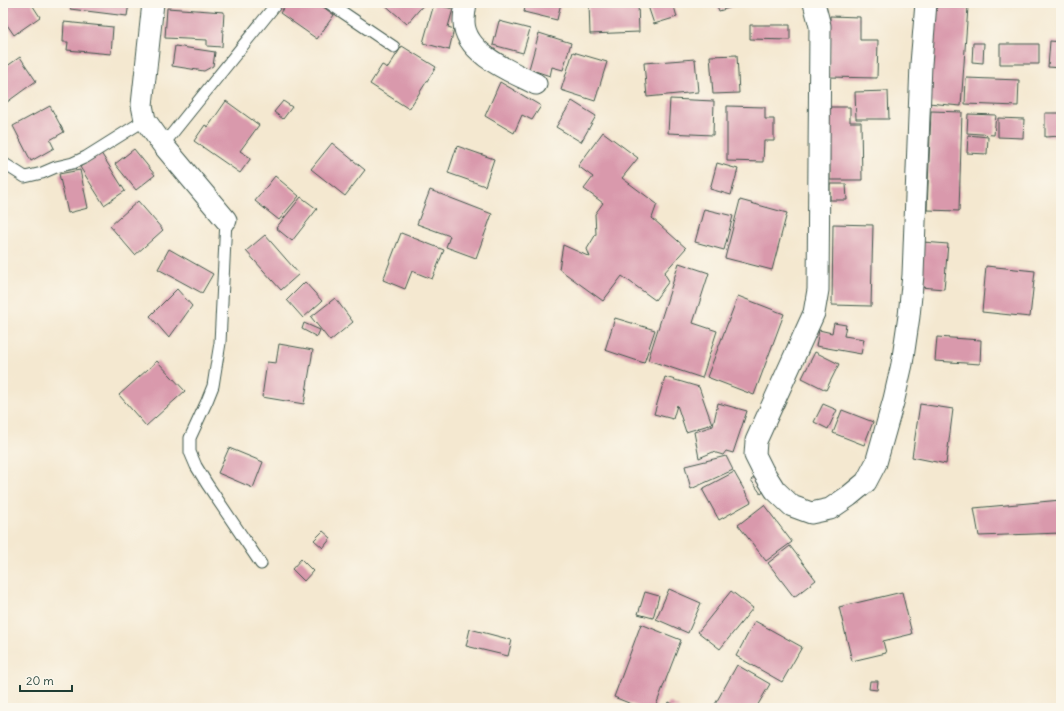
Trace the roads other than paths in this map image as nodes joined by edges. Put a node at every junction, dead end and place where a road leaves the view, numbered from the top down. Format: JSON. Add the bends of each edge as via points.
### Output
{"nodes":[{"id":1,"x":153,"y":3,"type":"edge"},
{"id":2,"x":277,"y":3,"type":"edge"},
{"id":3,"x":329,"y":3,"type":"edge"},
{"id":4,"x":466,"y":3,"type":"edge"},
{"id":5,"x":814,"y":3,"type":"edge"},
{"id":6,"x":926,"y":3,"type":"edge"},
{"id":7,"x":394,"y":46,"type":"dead end"},
{"id":8,"x":536,"y":84,"type":"dead end"},
{"id":9,"x":145,"y":120,"type":"junction"},
{"id":10,"x":163,"y":146,"type":"junction"},
{"id":11,"x":3,"y":163,"type":"edge"},
{"id":12,"x":226,"y":220,"type":"joint"},
{"id":13,"x":261,"y":564,"type":"dead end"}],
"edges":[{"from":1,"to":9,"type":"street","via":[[142,105]]},
{"from":2,"to":10,"type":"lane"},
{"from":3,"to":7,"type":"lane"},
{"from":4,"to":8,"type":"street","via":[[464,23],[474,45],[488,58]]},
{"from":5,"to":6,"type":"street","via":[[820,26],[818,290],[814,313],[756,442],[755,455],[776,490],[792,506],[811,513],[830,509],[866,482],[876,463],[902,364],[913,275]]},
{"from":9,"to":10,"type":"street"},
{"from":9,"to":11,"type":"lane","via":[[86,157],[42,173],[25,178]]},
{"from":10,"to":12,"type":"street"},
{"from":12,"to":13,"type":"lane","via":[[220,343],[207,402],[190,438],[190,452],[207,484]]}]}
